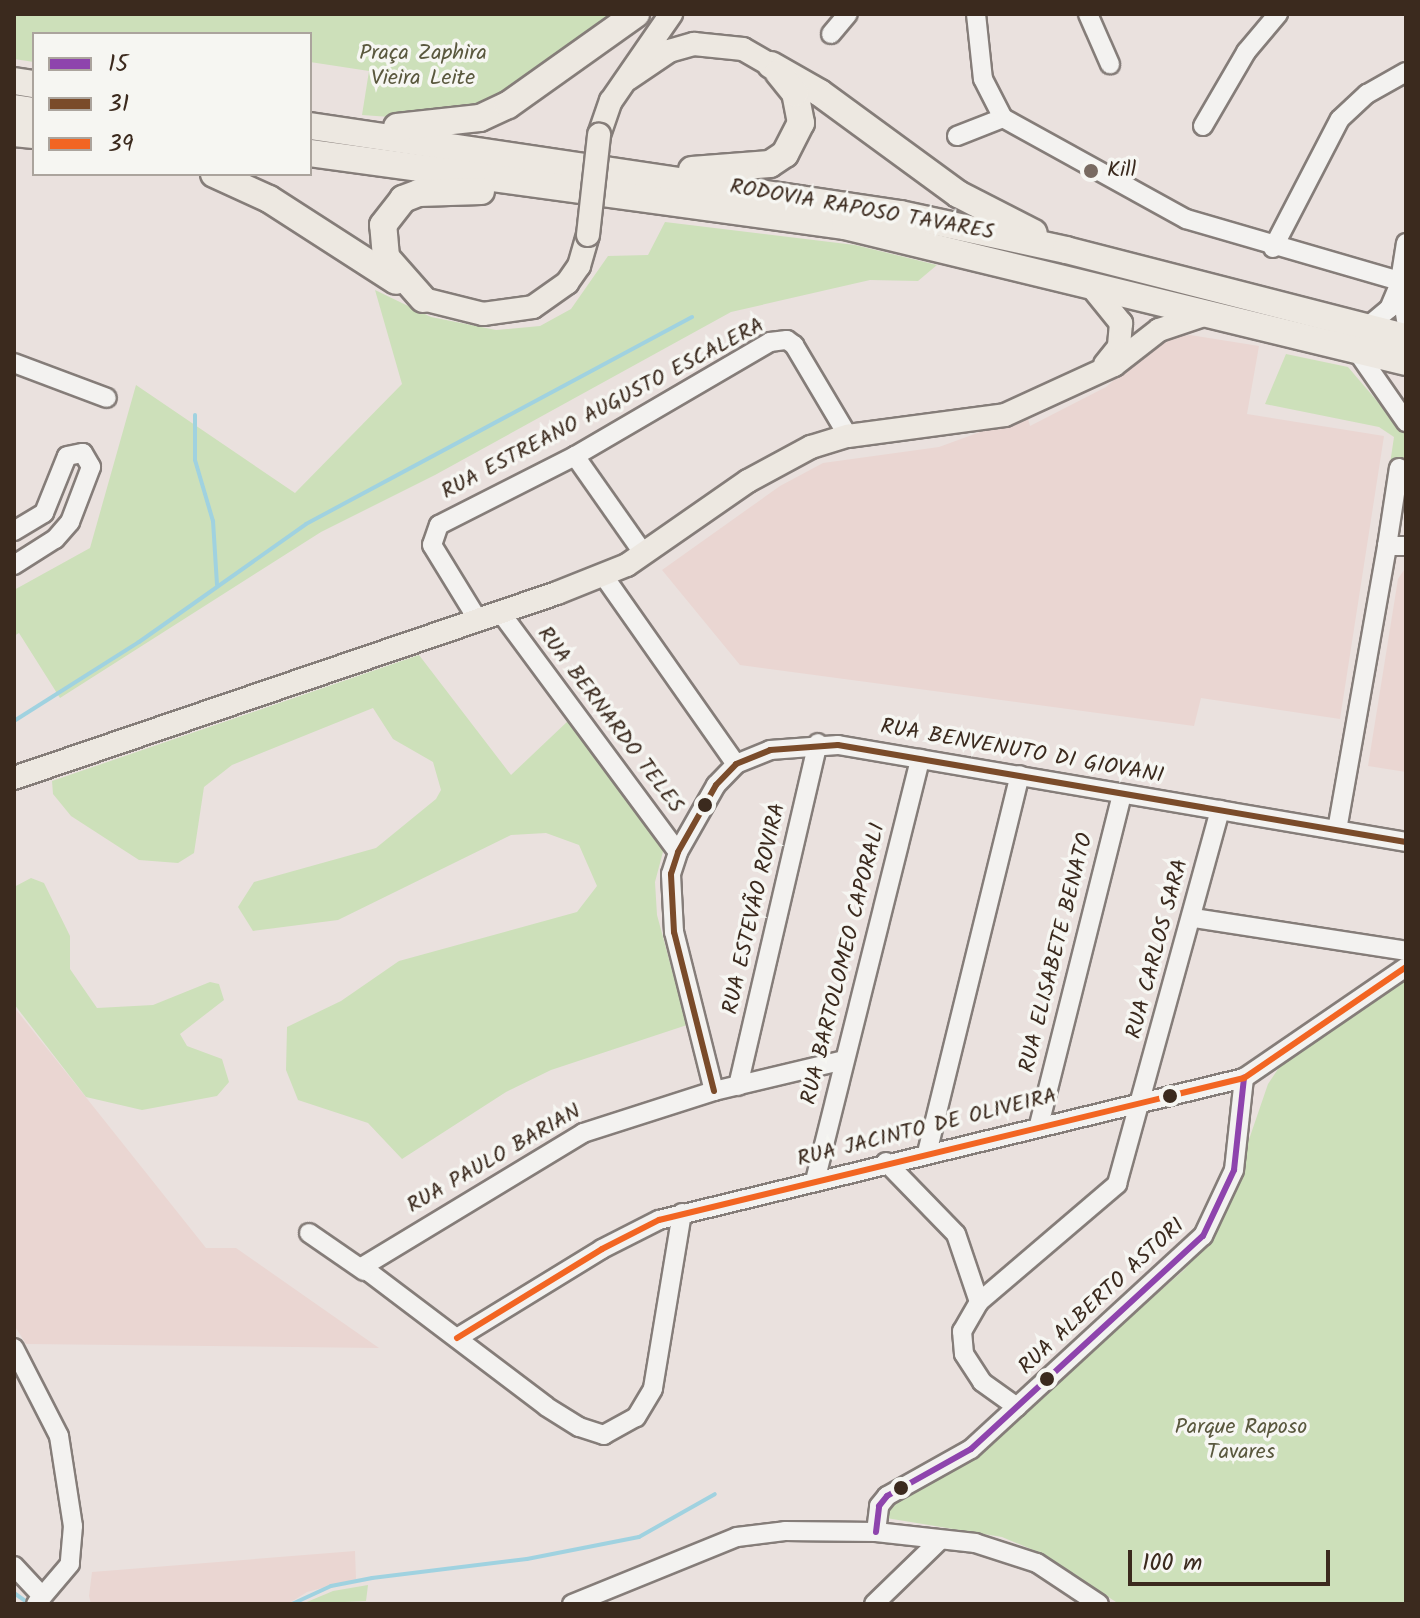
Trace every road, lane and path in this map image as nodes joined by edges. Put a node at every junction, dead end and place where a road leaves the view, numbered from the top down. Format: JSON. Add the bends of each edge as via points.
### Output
{"nodes":[{"id":1,"x":636,"y":14,"type":"edge"},
{"id":2,"x":671,"y":14,"type":"edge"},
{"id":3,"x":848,"y":14,"type":"edge"},
{"id":4,"x":1088,"y":14,"type":"edge"},
{"id":5,"x":1278,"y":14,"type":"edge"},
{"id":6,"x":982,"y":16,"type":"edge"},
{"id":7,"x":831,"y":34,"type":"dead end"},
{"id":8,"x":1110,"y":64,"type":"dead end"},
{"id":9,"x":771,"y":65,"type":"junction"},
{"id":10,"x":1406,"y":72,"type":"edge"},
{"id":11,"x":628,"y":79,"type":"junction"},
{"id":12,"x":1003,"y":118,"type":"junction"},
{"id":13,"x":312,"y":126,"type":"edge"},
{"id":14,"x":312,"y":126,"type":"edge"},
{"id":15,"x":1203,"y":126,"type":"dead end"},
{"id":16,"x":957,"y":136,"type":"dead end"},
{"id":17,"x":312,"y":153,"type":"edge"},
{"id":18,"x":640,"y":175,"type":"junction"},
{"id":19,"x":218,"y":176,"type":"edge"},
{"id":20,"x":555,"y":190,"type":"junction"},
{"id":21,"x":1406,"y":243,"type":"edge"},
{"id":22,"x":1273,"y":248,"type":"junction"},
{"id":23,"x":1066,"y":250,"type":"junction"},
{"id":24,"x":1403,"y":283,"type":"edge"},
{"id":25,"x":1091,"y":286,"type":"junction"},
{"id":26,"x":423,"y":299,"type":"junction"},
{"id":27,"x":1207,"y":314,"type":"junction"},
{"id":28,"x":1406,"y":320,"type":"edge"},
{"id":29,"x":1406,"y":337,"type":"edge"},
{"id":30,"x":1361,"y":339,"type":"junction"},
{"id":31,"x":1406,"y":362,"type":"edge"},
{"id":32,"x":14,"y":363,"type":"edge"},
{"id":33,"x":1102,"y":369,"type":"junction"},
{"id":34,"x":107,"y":398,"type":"dead end"},
{"id":35,"x":1406,"y":422,"type":"edge"},
{"id":36,"x":848,"y":436,"type":"junction"},
{"id":37,"x":575,"y":456,"type":"junction"},
{"id":38,"x":1399,"y":468,"type":"dead end"},
{"id":39,"x":14,"y":531,"type":"edge"},
{"id":40,"x":1397,"y":546,"type":"edge"},
{"id":41,"x":644,"y":554,"type":"junction"},
{"id":42,"x":14,"y":565,"type":"edge"},
{"id":43,"x":603,"y":575,"type":"junction"},
{"id":44,"x":501,"y":613,"type":"junction"},
{"id":45,"x":478,"y":620,"type":"junction"},
{"id":46,"x":818,"y":743,"type":"junction"},
{"id":47,"x":920,"y":759,"type":"junction"},
{"id":48,"x":736,"y":764,"type":"junction"},
{"id":49,"x":1020,"y":775,"type":"junction"},
{"id":50,"x":14,"y":778,"type":"edge"},
{"id":51,"x":1122,"y":794,"type":"junction"},
{"id":52,"x":1220,"y":810,"type":"junction"},
{"id":53,"x":1337,"y":830,"type":"junction"},
{"id":54,"x":1406,"y":842,"type":"edge"},
{"id":55,"x":678,"y":852,"type":"junction"},
{"id":56,"x":1194,"y":918,"type":"junction"},
{"id":57,"x":1406,"y":951,"type":"edge"},
{"id":58,"x":1406,"y":967,"type":"edge"},
{"id":59,"x":844,"y":1060,"type":"junction"},
{"id":60,"x":1244,"y":1078,"type":"junction"},
{"id":61,"x":738,"y":1086,"type":"junction"},
{"id":62,"x":714,"y":1091,"type":"junction"},
{"id":63,"x":1141,"y":1100,"type":"junction"},
{"id":64,"x":1039,"y":1125,"type":"junction"},
{"id":65,"x":927,"y":1153,"type":"junction"},
{"id":66,"x":886,"y":1162,"type":"junction"},
{"id":67,"x":815,"y":1181,"type":"junction"},
{"id":68,"x":682,"y":1213,"type":"junction"},
{"id":69,"x":309,"y":1233,"type":"dead end"},
{"id":70,"x":363,"y":1269,"type":"junction"},
{"id":71,"x":979,"y":1302,"type":"junction"},
{"id":72,"x":457,"y":1338,"type":"junction"},
{"id":73,"x":14,"y":1348,"type":"edge"},
{"id":74,"x":20,"y":1372,"type":"edge"},
{"id":75,"x":1017,"y":1407,"type":"junction"},
{"id":76,"x":876,"y":1532,"type":"junction"},
{"id":77,"x":940,"y":1540,"type":"junction"},
{"id":78,"x":14,"y":1566,"type":"edge"},
{"id":79,"x":39,"y":1600,"type":"edge"},
{"id":80,"x":572,"y":1604,"type":"edge"},
{"id":81,"x":874,"y":1604,"type":"edge"},
{"id":82,"x":1099,"y":1604,"type":"edge"}],
"edges":[{"from":1,"to":13,"type":"highway","via":[[508,105],[480,118],[412,127]]},
{"from":2,"to":11,"type":"main road"},
{"from":3,"to":7,"type":"street"},
{"from":4,"to":8,"type":"street"},
{"from":5,"to":15,"type":"street","via":[[1246,52]]},
{"from":6,"to":12,"type":"street","via":[[983,79]]},
{"from":9,"to":11,"type":"main road","via":[[743,49],[694,44],[669,51]]},
{"from":9,"to":18,"type":"highway","via":[[800,107],[797,138],[785,154],[770,164]]},
{"from":9,"to":23,"type":"highway","via":[[820,93],[958,194]]},
{"from":10,"to":22,"type":"street","via":[[1367,94],[1340,119]]},
{"from":11,"to":26,"type":"main road","bridge":true,"via":[[611,101],[599,135],[588,235],[579,266],[567,283],[533,307],[483,314]]},
{"from":12,"to":16,"type":"street"},
{"from":12,"to":22,"type":"street","via":[[1186,219]]},
{"from":14,"to":18,"type":"highway","name":"RODOVIA RAPOSO TAVARES"},
{"from":17,"to":20,"type":"highway","name":"RODOVIA RAPOSO TAVARES"},
{"from":18,"to":23,"type":"highway","name":"RODOVIA RAPOSO TAVARES","via":[[900,214]]},
{"from":19,"to":26,"type":"highway","via":[[302,219]]},
{"from":20,"to":25,"type":"highway","name":"RODOVIA RAPOSO TAVARES","via":[[845,226]]},
{"from":20,"to":26,"type":"highway","via":[[419,193],[403,199],[383,225],[382,240],[386,257]]},
{"from":21,"to":24,"type":"street"},
{"from":22,"to":24,"type":"street"},
{"from":23,"to":30,"type":"highway","name":"RODOVIA RAPOSO TAVARES"},
{"from":24,"to":28,"type":"street"},
{"from":24,"to":30,"type":"street","via":[[1389,309]]},
{"from":25,"to":27,"type":"highway","name":"RODOVIA RAPOSO TAVARES"},
{"from":25,"to":33,"type":"main road","via":[[1121,323],[1119,347]]},
{"from":27,"to":30,"type":"highway","name":"RODOVIA RAPOSO TAVARES"},
{"from":27,"to":33,"type":"main road","via":[[1159,330]]},
{"from":29,"to":30,"type":"highway","name":"RODOVIA RAPOSO TAVARES"},
{"from":30,"to":31,"type":"highway","name":"RODOVIA RAPOSO TAVARES"},
{"from":30,"to":35,"type":"street"},
{"from":32,"to":34,"type":"street"},
{"from":33,"to":36,"type":"main road","via":[[1005,415]]},
{"from":36,"to":37,"type":"street","name":"RUA ESTREANO AUGUSTO ESCALERA","via":[[794,345],[779,339]]},
{"from":36,"to":41,"type":"main road","via":[[785,458]]},
{"from":37,"to":41,"type":"street"},
{"from":37,"to":45,"type":"street","name":"RUA ESTREANO AUGUSTO ESCALERA","via":[[434,531],[432,545]]},
{"from":38,"to":40,"type":"street"},
{"from":39,"to":42,"type":"street","via":[[44,513],[67,456],[83,453],[91,467],[70,522]]},
{"from":40,"to":53,"type":"street"},
{"from":41,"to":43,"type":"main road"},
{"from":43,"to":44,"type":"main road"},
{"from":43,"to":48,"type":"street"},
{"from":44,"to":45,"type":"main road"},
{"from":44,"to":55,"type":"street","name":"RUA BERNARDO TELES"},
{"from":45,"to":50,"type":"main road"},
{"from":46,"to":47,"type":"street","name":"RUA BENVENUTO DI GIOVANI"},
{"from":46,"to":48,"type":"street","name":"RUA BENVENUTO DI GIOVANI","via":[[770,750]]},
{"from":46,"to":61,"type":"street","name":"RUA ESTEVÃO ROVIRA"},
{"from":47,"to":49,"type":"street","name":"RUA BENVENUTO DI GIOVANI"},
{"from":47,"to":59,"type":"street","name":"RUA BARTOLOMEO CAPORALI"},
{"from":48,"to":55,"type":"street","name":"RUA BENVENUTO DI GIOVANI","via":[[703,805]]},
{"from":49,"to":51,"type":"street","name":"RUA BENVENUTO DI GIOVANI"},
{"from":49,"to":65,"type":"street"},
{"from":51,"to":52,"type":"street","name":"RUA BENVENUTO DI GIOVANI"},
{"from":51,"to":64,"type":"street","name":"RUA ELISABETE BENATO"},
{"from":52,"to":53,"type":"street","name":"RUA BENVENUTO DI GIOVANI"},
{"from":52,"to":56,"type":"street","name":"RUA CARLOS SARA"},
{"from":53,"to":54,"type":"street","name":"RUA BENVENUTO DI GIOVANI"},
{"from":55,"to":62,"type":"street","via":[[671,874],[674,932]]},
{"from":56,"to":57,"type":"street"},
{"from":56,"to":63,"type":"street","name":"RUA CARLOS SARA"},
{"from":58,"to":60,"type":"street","name":"RUA JACINTO DE OLIVEIRA"},
{"from":59,"to":61,"type":"street","name":"RUA PAULO BARIAN"},
{"from":59,"to":67,"type":"street","name":"RUA BARTOLOMEO CAPORALI"},
{"from":60,"to":63,"type":"street","name":"RUA JACINTO DE OLIVEIRA"},
{"from":60,"to":75,"type":"street","name":"RUA ALBERTO ASTORI","via":[[1234,1170],[1203,1236]]},
{"from":61,"to":62,"type":"street","name":"RUA PAULO BARIAN"},
{"from":62,"to":70,"type":"street","name":"RUA PAULO BARIAN","via":[[583,1133]]},
{"from":63,"to":64,"type":"street","name":"RUA JACINTO DE OLIVEIRA"},
{"from":63,"to":71,"type":"street","name":"RUA CARLOS SARA","via":[[1117,1184]]},
{"from":64,"to":65,"type":"street","name":"RUA JACINTO DE OLIVEIRA"},
{"from":65,"to":66,"type":"street","name":"RUA JACINTO DE OLIVEIRA"},
{"from":66,"to":67,"type":"street","name":"RUA JACINTO DE OLIVEIRA"},
{"from":66,"to":71,"type":"street","via":[[956,1234]]},
{"from":67,"to":68,"type":"street","name":"RUA JACINTO DE OLIVEIRA"},
{"from":68,"to":72,"type":"street","name":"RUA JACINTO DE OLIVEIRA","via":[[602,1249]]},
{"from":68,"to":72,"type":"street","via":[[656,1376],[643,1410],[621,1430],[596,1434],[579,1427]]},
{"from":69,"to":70,"type":"street"},
{"from":70,"to":72,"type":"street"},
{"from":71,"to":75,"type":"street","name":"RUA ALBERTO ASTORI","via":[[962,1331],[964,1354],[982,1382]]},
{"from":73,"to":74,"type":"street"},
{"from":74,"to":79,"type":"street","via":[[59,1436],[73,1526],[70,1564]]},
{"from":75,"to":76,"type":"street","name":"RUA ALBERTO ASTORI","via":[[971,1449],[887,1496],[879,1506]]},
{"from":76,"to":77,"type":"street"},
{"from":76,"to":80,"type":"street","via":[[756,1532]]},
{"from":77,"to":81,"type":"street"},
{"from":77,"to":82,"type":"street","via":[[975,1543],[1037,1563]]},
{"from":78,"to":79,"type":"street"}]}
